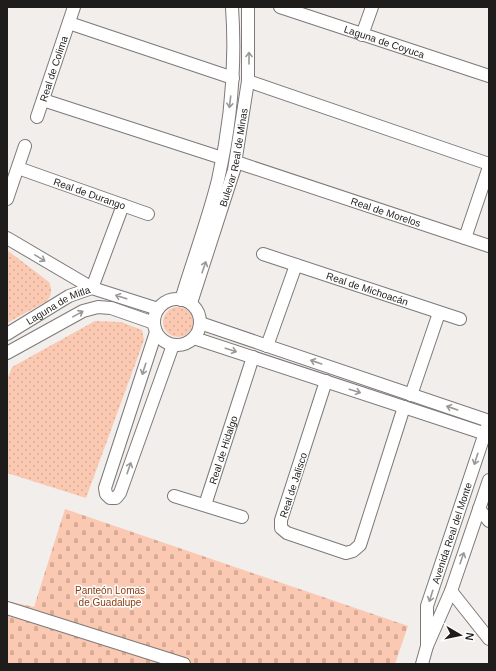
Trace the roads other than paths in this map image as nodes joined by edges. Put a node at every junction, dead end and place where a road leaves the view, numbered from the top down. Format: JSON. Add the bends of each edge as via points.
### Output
{"nodes":[{"id":1,"x":74,"y":7,"type":"edge"},
{"id":2,"x":232,"y":7,"type":"edge"},
{"id":3,"x":248,"y":7,"type":"edge"},
{"id":4,"x":280,"y":7,"type":"edge"},
{"id":5,"x":372,"y":7,"type":"edge"},
{"id":6,"x":68,"y":23,"type":"junction"},
{"id":7,"x":362,"y":35,"type":"junction"},
{"id":8,"x":489,"y":76,"type":"edge"},
{"id":9,"x":233,"y":78,"type":"junction"},
{"id":10,"x":248,"y":81,"type":"junction"},
{"id":11,"x":43,"y":100,"type":"junction"},
{"id":12,"x":37,"y":117,"type":"dead end"},
{"id":13,"x":25,"y":146,"type":"dead end"},
{"id":14,"x":222,"y":158,"type":"junction"},
{"id":15,"x":236,"y":162,"type":"junction"},
{"id":16,"x":489,"y":165,"type":"edge"},
{"id":17,"x":18,"y":168,"type":"junction"},
{"id":18,"x":7,"y":199,"type":"edge"},
{"id":19,"x":122,"y":205,"type":"junction"},
{"id":20,"x":148,"y":214,"type":"dead end"},
{"id":21,"x":7,"y":238,"type":"edge"},
{"id":22,"x":465,"y":238,"type":"junction"},
{"id":23,"x":489,"y":246,"type":"edge"},
{"id":24,"x":263,"y":254,"type":"dead end"},
{"id":25,"x":296,"y":265,"type":"junction"},
{"id":26,"x":92,"y":288,"type":"junction"},
{"id":27,"x":186,"y":302,"type":"junction"},
{"id":28,"x":158,"y":310,"type":"junction"},
{"id":29,"x":44,"y":312,"type":"junction"},
{"id":30,"x":439,"y":313,"type":"junction"},
{"id":31,"x":460,"y":319,"type":"dead end"},
{"id":32,"x":200,"y":323,"type":"junction"},
{"id":33,"x":54,"y":328,"type":"junction"},
{"id":34,"x":155,"y":328,"type":"junction"},
{"id":35,"x":7,"y":334,"type":"edge"},
{"id":36,"x":194,"y":338,"type":"junction"},
{"id":37,"x":173,"y":345,"type":"junction"},
{"id":38,"x":267,"y":346,"type":"junction"},
{"id":39,"x":7,"y":353,"type":"edge"},
{"id":40,"x":253,"y":357,"type":"junction"},
{"id":41,"x":326,"y":381,"type":"junction"},
{"id":42,"x":411,"y":395,"type":"junction"},
{"id":43,"x":404,"y":407,"type":"junction"},
{"id":44,"x":489,"y":422,"type":"edge"},
{"id":45,"x":487,"y":435,"type":"edge"},
{"id":46,"x":489,"y":480,"type":"edge"},
{"id":47,"x":174,"y":496,"type":"dead end"},
{"id":48,"x":204,"y":505,"type":"junction"},
{"id":49,"x":479,"y":509,"type":"junction"},
{"id":50,"x":242,"y":517,"type":"dead end"},
{"id":51,"x":489,"y":521,"type":"edge"},
{"id":52,"x":451,"y":591,"type":"junction"},
{"id":53,"x":7,"y":608,"type":"edge"},
{"id":54,"x":489,"y":639,"type":"edge"},
{"id":55,"x":427,"y":646,"type":"junction"},
{"id":56,"x":184,"y":664,"type":"edge"},
{"id":57,"x":422,"y":664,"type":"edge"}],
"edges":[{"from":1,"to":6,"type":"street"},
{"from":2,"to":9,"type":"street","name":"Bulevar Real de Minas"},
{"from":10,"to":3,"type":"street","name":"Bulevar Real de Minas","one_way":true},
{"from":4,"to":7,"type":"street","name":"Laguna de Coyuca"},
{"from":5,"to":7,"type":"street"},
{"from":6,"to":9,"type":"street","name":"Real de Colima"},
{"from":6,"to":11,"type":"street","name":"Real de Colima"},
{"from":7,"to":8,"type":"street","name":"Laguna de Coyuca"},
{"from":9,"to":14,"type":"street","name":"Bulevar Real de Minas","one_way":true},
{"from":10,"to":15,"type":"street","name":"Bulevar Real de Minas"},
{"from":10,"to":16,"type":"street"},
{"from":11,"to":12,"type":"street"},
{"from":11,"to":14,"type":"street","name":"Real de Colima"},
{"from":13,"to":17,"type":"street"},
{"from":14,"to":27,"type":"street","name":"Bulevar Real de Minas"},
{"from":15,"to":22,"type":"street","name":"Real de Morelos"},
{"from":27,"to":15,"type":"street","name":"Bulevar Real de Minas","one_way":true,"via":[[229,190]]},
{"from":16,"to":22,"type":"street"},
{"from":17,"to":18,"type":"street"},
{"from":17,"to":19,"type":"street","name":"Real de Durango"},
{"from":19,"to":20,"type":"street"},
{"from":19,"to":26,"type":"street","name":"Real de Durango"},
{"from":21,"to":26,"type":"street","one_way":true},
{"from":22,"to":23,"type":"street","name":"Real de Morelos"},
{"from":24,"to":25,"type":"street","name":"Real de Michoacán"},
{"from":25,"to":30,"type":"street","name":"Real de Michoacán"},
{"from":25,"to":38,"type":"street"},
{"from":28,"to":26,"type":"street","name":"Laguna de Mitla","one_way":true},
{"from":26,"to":29,"type":"street","name":"Laguna de Mitla","via":[[69,296]]},
{"from":27,"to":28,"type":"street","via":[[168,301]]},
{"from":27,"to":32,"type":"street","via":[[197,312]]},
{"from":28,"to":34,"type":"street"},
{"from":29,"to":33,"type":"street"},
{"from":29,"to":35,"type":"street","name":"Laguna de Mitla"},
{"from":30,"to":31,"type":"street","name":"Real de Michoacán"},
{"from":30,"to":42,"type":"street"},
{"from":32,"to":36,"type":"street"},
{"from":32,"to":38,"type":"street"},
{"from":33,"to":34,"type":"street","name":"Laguna de Mitla","one_way":true,"via":[[83,310],[98,307],[111,308]]},
{"from":33,"to":39,"type":"street","name":"Laguna de Mitla"},
{"from":34,"to":37,"type":"street","via":[[166,343]]},
{"from":34,"to":37,"type":"street","one_way":true,"via":[[105,488],[110,498],[116,498],[120,493]]},
{"from":36,"to":37,"type":"street","via":[[184,344]]},
{"from":36,"to":40,"type":"street","one_way":true},
{"from":42,"to":38,"type":"street","one_way":true},
{"from":40,"to":41,"type":"street"},
{"from":40,"to":48,"type":"street","name":"Real de Hidalgo"},
{"from":41,"to":43,"type":"street","one_way":true},
{"from":41,"to":43,"type":"street","name":"Real de Jalisco","via":[[280,528],[287,533],[346,553],[354,551],[360,544]]},
{"from":44,"to":42,"type":"street","one_way":true},
{"from":43,"to":45,"type":"street"},
{"from":44,"to":45,"type":"street","name":"Avenida Real del Monte"},
{"from":45,"to":55,"type":"street","name":"Avenida Real del Monte","one_way":true,"via":[[428,606]]},
{"from":46,"to":49,"type":"street","name":"Avenida Real del Monte"},
{"from":47,"to":48,"type":"street"},
{"from":48,"to":50,"type":"street"},
{"from":49,"to":51,"type":"street"},
{"from":52,"to":49,"type":"street","name":"Avenida Real del Monte","one_way":true},
{"from":52,"to":54,"type":"street"},
{"from":52,"to":55,"type":"street","name":"Avenida Real del Monte"},
{"from":53,"to":56,"type":"street"},
{"from":55,"to":57,"type":"street","name":"Avenida Real del Monte"}]}
